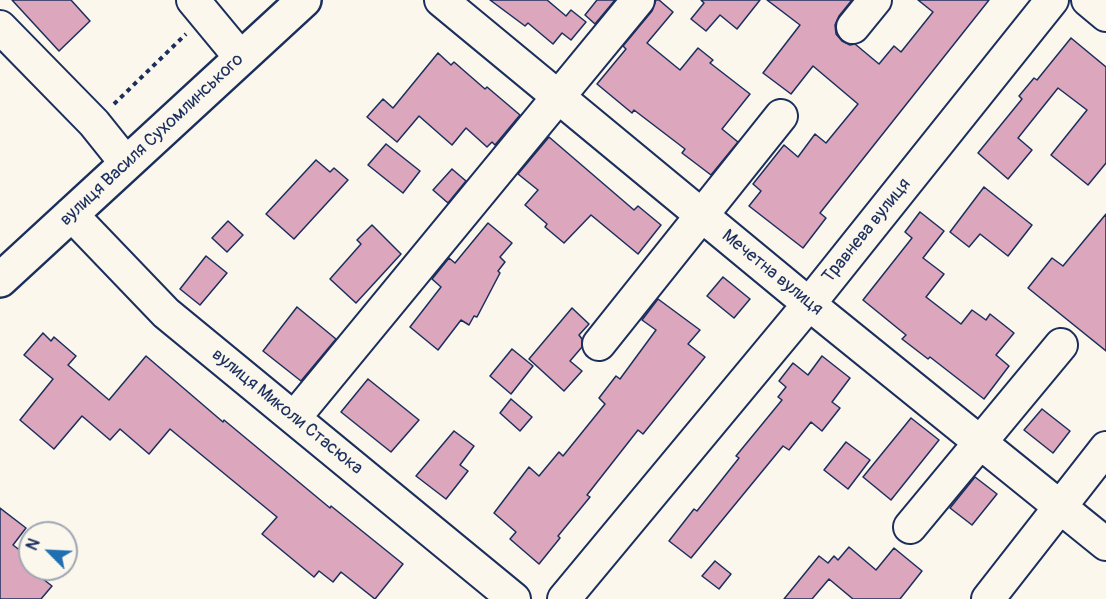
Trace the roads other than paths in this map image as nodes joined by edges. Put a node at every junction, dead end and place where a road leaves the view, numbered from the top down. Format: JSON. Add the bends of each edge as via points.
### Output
{"nodes":[{"id":1,"x":304,"y":0,"type":"edge"},
{"id":2,"x":441,"y":0,"type":"edge"},
{"id":3,"x":638,"y":0,"type":"edge"},
{"id":4,"x":875,"y":0,"type":"edge"},
{"id":5,"x":1052,"y":0,"type":"edge"},
{"id":6,"x":1088,"y":0,"type":"edge"},
{"id":7,"x":199,"y":7,"type":"edge"},
{"id":8,"x":1106,"y":15,"type":"edge"},
{"id":9,"x":0,"y":27,"type":"edge"},
{"id":10,"x":853,"y":27,"type":"dead end"},
{"id":11,"x":241,"y":58,"type":"junction"},
{"id":12,"x":558,"y":97,"type":"junction"},
{"id":13,"x":781,"y":116,"type":"dead end"},
{"id":14,"x":126,"y":163,"type":"junction"},
{"id":15,"x":71,"y":214,"type":"junction"},
{"id":16,"x":702,"y":216,"type":"junction"},
{"id":17,"x":0,"y":280,"type":"edge"},
{"id":18,"x":809,"y":304,"type":"junction"},
{"id":19,"x":599,"y":344,"type":"dead end"},
{"id":20,"x":1061,"y":345,"type":"dead end"},
{"id":21,"x":294,"y":418,"type":"junction"},
{"id":22,"x":981,"y":442,"type":"junction"},
{"id":23,"x":1106,"y":448,"type":"edge"},
{"id":24,"x":1060,"y":507,"type":"junction"},
{"id":25,"x":910,"y":527,"type":"dead end"},
{"id":26,"x":1106,"y":544,"type":"edge"},
{"id":27,"x":513,"y":599,"type":"edge"},
{"id":28,"x":564,"y":599,"type":"edge"},
{"id":29,"x":988,"y":599,"type":"edge"}],
"edges":[{"from":1,"to":11,"type":"main road","name":"вулиця Василя Сухомлинського"},
{"from":2,"to":12,"type":"street","name":"Мечетна вулиця"},
{"from":3,"to":12,"type":"street"},
{"from":4,"to":10,"type":"street"},
{"from":5,"to":18,"type":"street","name":"Травнева вулиця"},
{"from":6,"to":8,"type":"street"},
{"from":7,"to":11,"type":"street"},
{"from":9,"to":14,"type":"street","via":[[94,123]]},
{"from":11,"to":14,"type":"main road","name":"вулиця Василя Сухомлинського"},
{"from":12,"to":16,"type":"street","name":"Мечетна вулиця"},
{"from":12,"to":21,"type":"street"},
{"from":13,"to":16,"type":"street"},
{"from":14,"to":15,"type":"main road","name":"вулиця Василя Сухомлинського"},
{"from":15,"to":17,"type":"main road","name":"вулиця Василя Сухомлинського"},
{"from":15,"to":21,"type":"street","name":"вулиця Миколи Стасюка","via":[[166,313]]},
{"from":16,"to":18,"type":"street","name":"Мечетна вулиця"},
{"from":16,"to":19,"type":"street"},
{"from":18,"to":22,"type":"street","name":"Мечетна вулиця"},
{"from":18,"to":28,"type":"street","name":"Травнева вулиця"},
{"from":20,"to":22,"type":"street"},
{"from":21,"to":27,"type":"street","name":"вулиця Миколи Стасюка"},
{"from":22,"to":24,"type":"street","name":"Мечетна вулиця"},
{"from":22,"to":25,"type":"street"},
{"from":23,"to":24,"type":"street"},
{"from":24,"to":26,"type":"street","name":"Мечетна вулиця"},
{"from":24,"to":29,"type":"street"}]}
